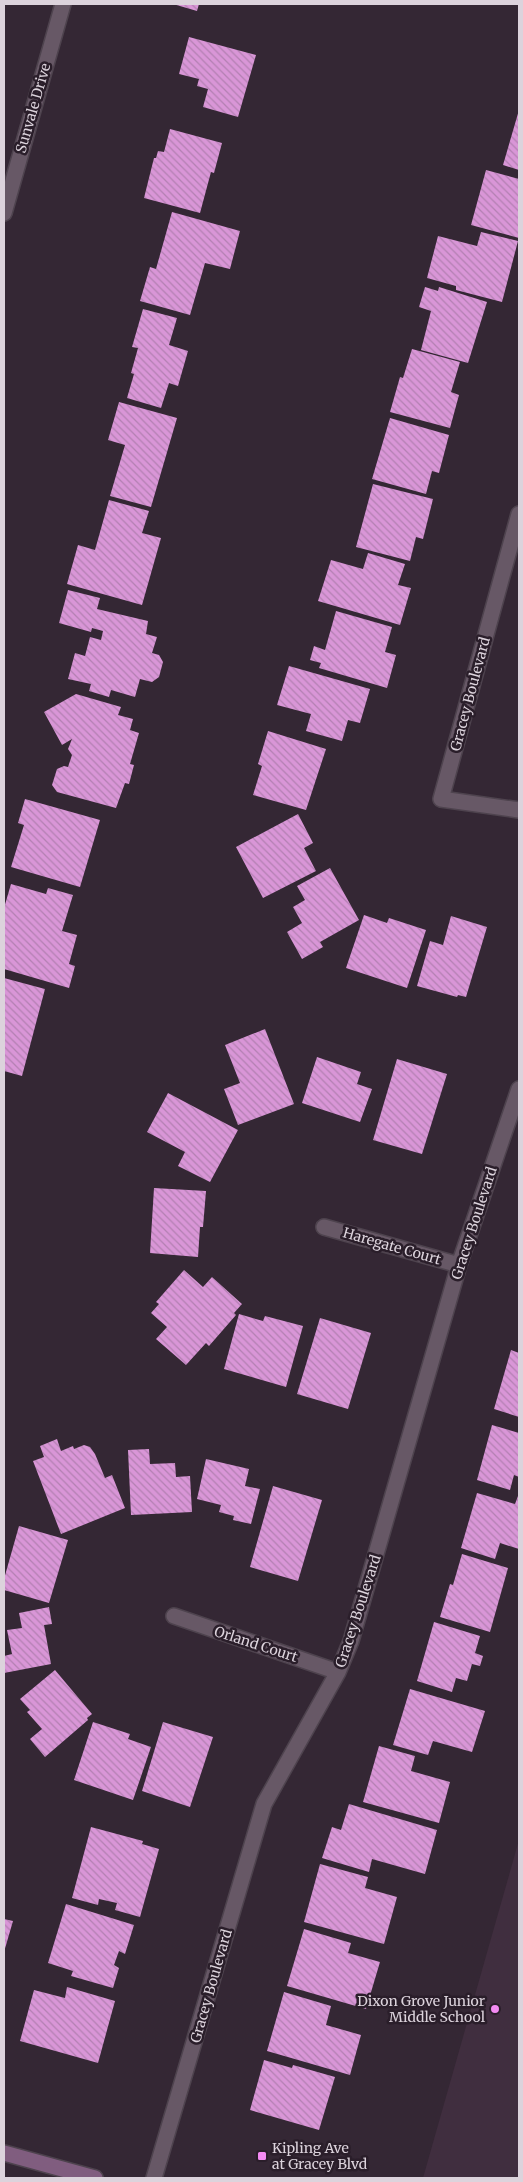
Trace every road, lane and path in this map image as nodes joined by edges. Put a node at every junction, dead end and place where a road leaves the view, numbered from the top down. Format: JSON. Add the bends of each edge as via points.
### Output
{"nodes":[{"id":1,"x":63,"y":4,"type":"edge"},
{"id":2,"x":4,"y":213,"type":"edge"},
{"id":3,"x":519,"y":514,"type":"edge"},
{"id":4,"x":519,"y":810,"type":"edge"},
{"id":5,"x":519,"y":1089,"type":"edge"},
{"id":6,"x":324,"y":1227,"type":"dead end"},
{"id":7,"x":459,"y":1265,"type":"junction"},
{"id":8,"x":174,"y":1616,"type":"dead end"},
{"id":9,"x":338,"y":1672,"type":"junction"},
{"id":10,"x":4,"y":2153,"type":"edge"},
{"id":11,"x":94,"y":2178,"type":"edge"},
{"id":12,"x":154,"y":2178,"type":"edge"}],
"edges":[{"from":1,"to":2,"type":"street","name":"Sunvale Drive"},
{"from":3,"to":4,"type":"street","name":"Gracey Boulevard","via":[[441,799]]},
{"from":5,"to":7,"type":"street","name":"Gracey Boulevard"},
{"from":6,"to":7,"type":"street","name":"Haregate Court"},
{"from":7,"to":9,"type":"street","name":"Gracey Boulevard","via":[[351,1642]]},
{"from":8,"to":9,"type":"street","name":"Orland Court"},
{"from":9,"to":12,"type":"street","name":"Gracey Boulevard","via":[[264,1804]]},
{"from":10,"to":11,"type":"main road"}]}
